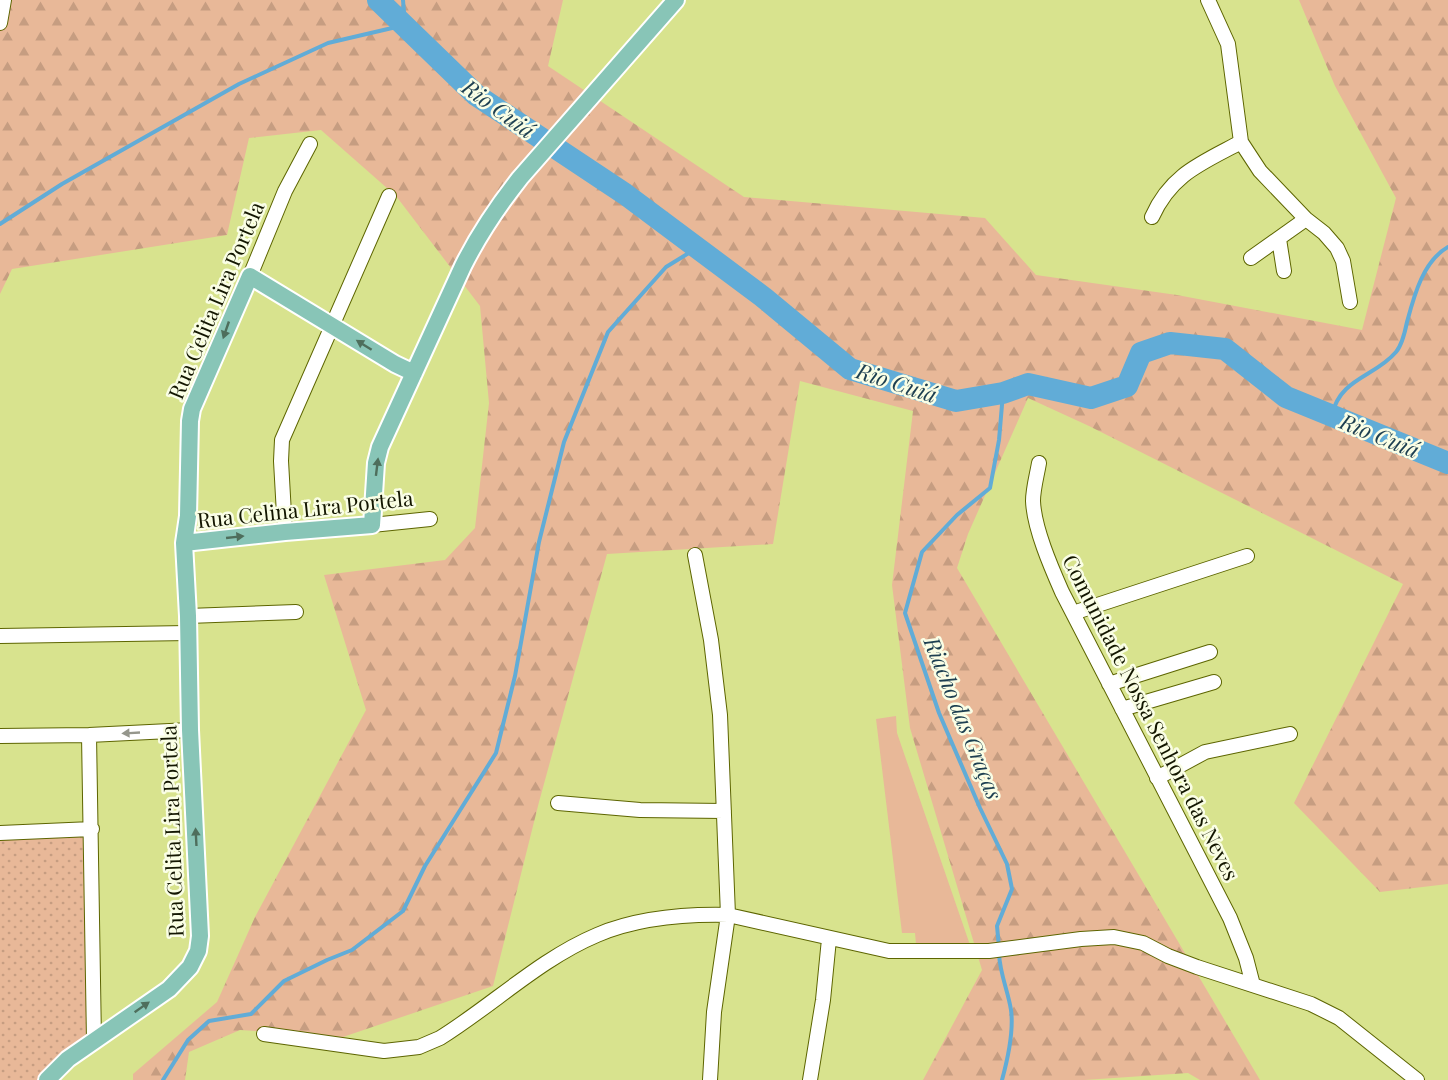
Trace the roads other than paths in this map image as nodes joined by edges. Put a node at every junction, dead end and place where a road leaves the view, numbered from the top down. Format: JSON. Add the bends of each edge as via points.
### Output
{"nodes":[{"id":1,"x":4,"y":0,"type":"edge"},
{"id":2,"x":676,"y":0,"type":"edge"},
{"id":3,"x":1208,"y":0,"type":"edge"},
{"id":4,"x":0,"y":23,"type":"edge"},
{"id":5,"x":1241,"y":142,"type":"junction"},
{"id":6,"x":310,"y":144,"type":"dead end"},
{"id":7,"x":390,"y":196,"type":"dead end"},
{"id":8,"x":1152,"y":217,"type":"dead end"},
{"id":9,"x":1306,"y":219,"type":"junction"},
{"id":10,"x":1279,"y":239,"type":"junction"},
{"id":11,"x":1251,"y":258,"type":"dead end"},
{"id":12,"x":1284,"y":271,"type":"dead end"},
{"id":13,"x":250,"y":276,"type":"junction"},
{"id":14,"x":1350,"y":302,"type":"dead end"},
{"id":15,"x":333,"y":326,"type":"junction"},
{"id":16,"x":411,"y":378,"type":"junction"},
{"id":17,"x":1039,"y":463,"type":"dead end"},
{"id":18,"x":430,"y":519,"type":"dead end"},
{"id":19,"x":372,"y":525,"type":"junction"},
{"id":20,"x":285,"y":532,"type":"junction"},
{"id":21,"x":191,"y":542,"type":"junction"},
{"id":22,"x":695,"y":555,"type":"dead end"},
{"id":23,"x":1247,"y":556,"type":"dead end"},
{"id":24,"x":296,"y":612,"type":"dead end"},
{"id":25,"x":1073,"y":613,"type":"junction"},
{"id":26,"x":188,"y":625,"type":"junction"},
{"id":27,"x":0,"y":636,"type":"edge"},
{"id":28,"x":1210,"y":652,"type":"dead end"},
{"id":29,"x":1214,"y":682,"type":"dead end"},
{"id":30,"x":1109,"y":684,"type":"junction"},
{"id":31,"x":1122,"y":709,"type":"junction"},
{"id":32,"x":190,"y":730,"type":"junction"},
{"id":33,"x":1290,"y":734,"type":"dead end"},
{"id":34,"x":89,"y":735,"type":"junction"},
{"id":35,"x":0,"y":736,"type":"edge"},
{"id":36,"x":1157,"y":778,"type":"junction"},
{"id":37,"x":558,"y":803,"type":"dead end"},
{"id":38,"x":724,"y":811,"type":"junction"},
{"id":39,"x":92,"y":830,"type":"junction"},
{"id":40,"x":0,"y":833,"type":"edge"},
{"id":41,"x":728,"y":915,"type":"junction"},
{"id":42,"x":829,"y":939,"type":"junction"},
{"id":43,"x":1253,"y":985,"type":"junction"},
{"id":44,"x":264,"y":1034,"type":"dead end"},
{"id":45,"x":94,"y":1041,"type":"junction"},
{"id":46,"x":47,"y":1080,"type":"edge"},
{"id":47,"x":710,"y":1080,"type":"edge"},
{"id":48,"x":810,"y":1080,"type":"edge"},
{"id":49,"x":1417,"y":1080,"type":"edge"}],
"edges":[{"from":1,"to":4,"type":"street"},
{"from":2,"to":16,"type":"main road","via":[[496,207],[478,236]]},
{"from":3,"to":5,"type":"street","via":[[1228,44]]},
{"from":5,"to":8,"type":"street","via":[[1182,176],[1160,199]]},
{"from":5,"to":9,"type":"street","via":[[1260,171]]},
{"from":6,"to":13,"type":"street","name":"Rua Celita Lira Portela","via":[[285,191]]},
{"from":7,"to":15,"type":"street"},
{"from":9,"to":10,"type":"street"},
{"from":9,"to":14,"type":"street","via":[[1337,248]]},
{"from":10,"to":11,"type":"street"},
{"from":10,"to":12,"type":"street"},
{"from":13,"to":15,"type":"main road"},
{"from":13,"to":21,"type":"main road","name":"Rua Celita Lira Portela","one_way":true,"via":[[192,409],[188,516]]},
{"from":16,"to":15,"type":"main road","one_way":true},
{"from":15,"to":20,"type":"street","via":[[282,440]]},
{"from":19,"to":16,"type":"main road","one_way":true,"via":[[380,447]]},
{"from":17,"to":25,"type":"street","name":"Comunidade Nossa Senhora das Neves","via":[[1033,501],[1036,519],[1049,562]]},
{"from":18,"to":19,"type":"street","name":"Rua Celina Lira Portela"},
{"from":19,"to":20,"type":"main road","name":"Rua Celina Lira Portela"},
{"from":21,"to":20,"type":"main road","name":"Rua Celina Lira Portela","one_way":true},
{"from":21,"to":26,"type":"main road","name":"Rua Celita Lira Portela"},
{"from":22,"to":38,"type":"street","via":[[720,715]]},
{"from":23,"to":25,"type":"street"},
{"from":24,"to":26,"type":"street"},
{"from":25,"to":30,"type":"street","name":"Comunidade Nossa Senhora das Neves"},
{"from":26,"to":27,"type":"street"},
{"from":26,"to":32,"type":"main road","name":"Rua Celita Lira Portela"},
{"from":28,"to":30,"type":"street"},
{"from":29,"to":31,"type":"street"},
{"from":30,"to":31,"type":"street","name":"Comunidade Nossa Senhora das Neves"},
{"from":31,"to":36,"type":"street","name":"Comunidade Nossa Senhora das Neves"},
{"from":32,"to":34,"type":"street","one_way":true},
{"from":45,"to":32,"type":"main road","name":"Rua Celita Lira Portela","one_way":true,"via":[[169,989],[190,967],[198,951],[201,936]]},
{"from":33,"to":36,"type":"street","via":[[1205,752]]},
{"from":34,"to":35,"type":"street"},
{"from":34,"to":39,"type":"street"},
{"from":36,"to":43,"type":"street","name":"Comunidade Nossa Senhora das Neves","via":[[1230,918]]},
{"from":37,"to":38,"type":"street","via":[[640,810]]},
{"from":38,"to":41,"type":"street"},
{"from":39,"to":40,"type":"street"},
{"from":39,"to":45,"type":"street"},
{"from":41,"to":42,"type":"street"},
{"from":41,"to":44,"type":"street","via":[[636,922],[598,934],[566,950],[440,1038],[418,1047],[384,1051]]},
{"from":41,"to":47,"type":"street","via":[[714,1012]]},
{"from":42,"to":43,"type":"street","via":[[889,951],[989,951],[1114,937],[1143,943],[1168,956]]},
{"from":42,"to":48,"type":"street"},
{"from":43,"to":49,"type":"street","via":[[1311,1004],[1339,1018]]},
{"from":45,"to":46,"type":"main road","name":"Rua Celita Lira Portela"}]}
